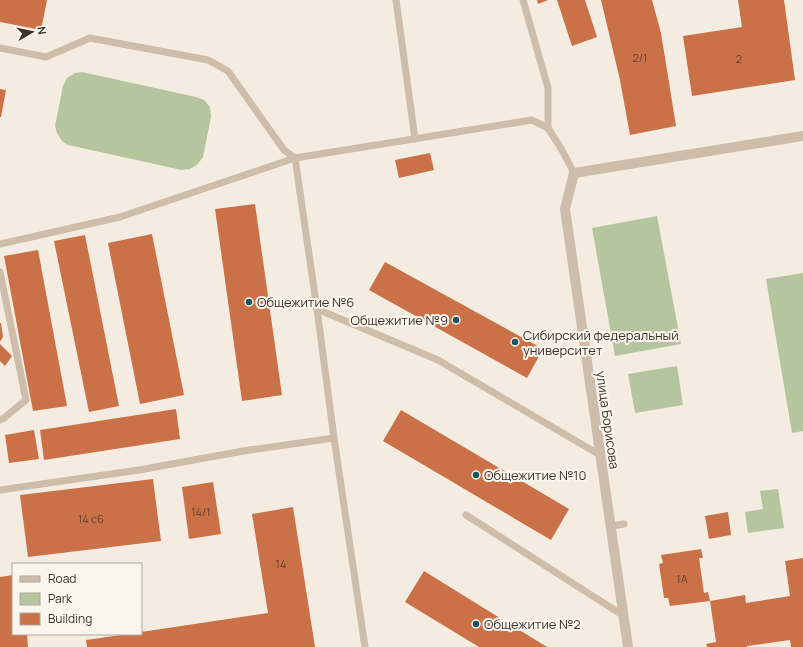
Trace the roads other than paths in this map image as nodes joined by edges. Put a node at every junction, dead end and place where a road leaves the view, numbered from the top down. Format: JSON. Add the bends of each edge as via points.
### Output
{"nodes":[{"id":1,"x":396,"y":0,"type":"edge"},
{"id":2,"x":523,"y":0,"type":"edge"},
{"id":3,"x":0,"y":48,"type":"edge"},
{"id":4,"x":548,"y":128,"type":"junction"},
{"id":5,"x":803,"y":136,"type":"edge"},
{"id":6,"x":415,"y":139,"type":"junction"},
{"id":7,"x":295,"y":158,"type":"junction"},
{"id":8,"x":574,"y":173,"type":"junction"},
{"id":9,"x":0,"y":244,"type":"edge"},
{"id":10,"x":0,"y":272,"type":"edge"},
{"id":11,"x":317,"y":309,"type":"junction"},
{"id":12,"x":0,"y":420,"type":"edge"},
{"id":13,"x":334,"y":438,"type":"junction"},
{"id":14,"x":600,"y":455,"type":"junction"},
{"id":15,"x":0,"y":490,"type":"edge"},
{"id":16,"x":466,"y":515,"type":"dead end"},
{"id":17,"x":624,"y":524,"type":"dead end"},
{"id":18,"x":611,"y":526,"type":"junction"},
{"id":19,"x":624,"y":616,"type":"junction"},
{"id":20,"x":365,"y":647,"type":"edge"},
{"id":21,"x":628,"y":647,"type":"edge"}],
"edges":[{"from":1,"to":6,"type":"lane"},
{"from":2,"to":4,"type":"lane","via":[[548,88]]},
{"from":3,"to":7,"type":"lane","via":[[46,57],[90,38],[208,60],[228,71],[284,150]]},
{"from":4,"to":6,"type":"lane","via":[[532,120]]},
{"from":4,"to":8,"type":"lane"},
{"from":5,"to":8,"type":"street"},
{"from":6,"to":7,"type":"lane"},
{"from":7,"to":9,"type":"lane","via":[[120,218]]},
{"from":7,"to":11,"type":"lane"},
{"from":8,"to":14,"type":"street","name":"улица Борисова","via":[[565,209]]},
{"from":10,"to":12,"type":"lane","via":[[26,400]]},
{"from":11,"to":13,"type":"lane"},
{"from":11,"to":14,"type":"lane","via":[[438,360]]},
{"from":13,"to":15,"type":"lane"},
{"from":13,"to":20,"type":"lane"},
{"from":14,"to":18,"type":"street","name":"улица Борисова"},
{"from":16,"to":19,"type":"lane"},
{"from":17,"to":18,"type":"lane"},
{"from":18,"to":19,"type":"street","name":"улица Борисова"},
{"from":19,"to":21,"type":"street","name":"улица Борисова"}]}
